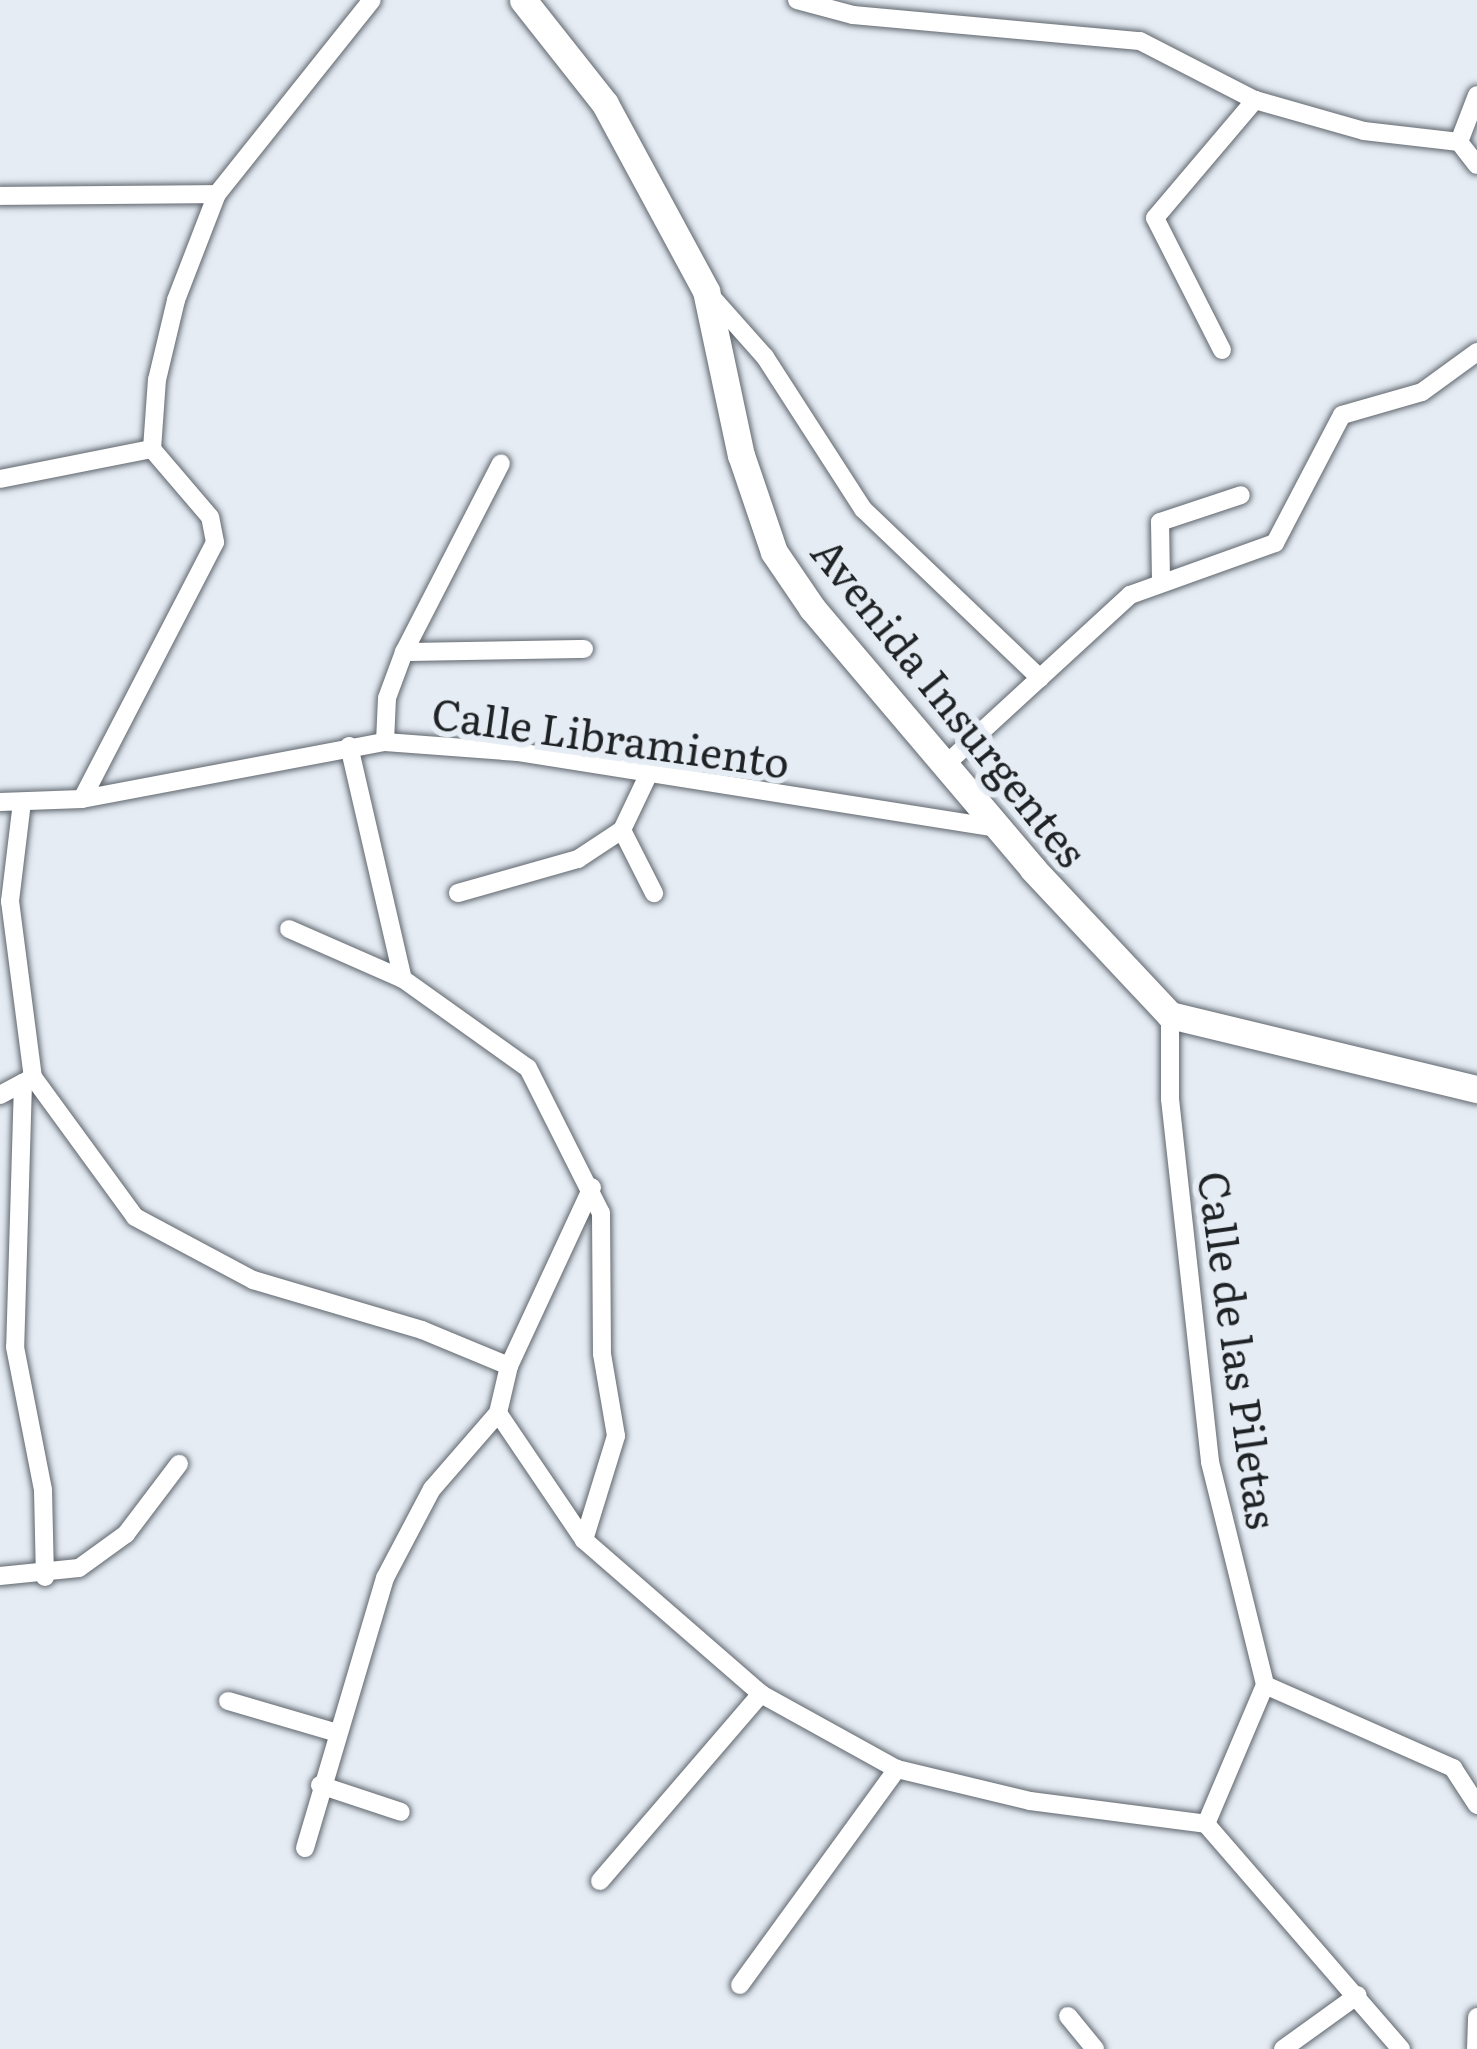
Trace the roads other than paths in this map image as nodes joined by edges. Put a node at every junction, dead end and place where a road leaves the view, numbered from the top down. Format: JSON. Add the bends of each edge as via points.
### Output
{"nodes":[{"id":1,"x":372,"y":0,"type":"edge"},
{"id":2,"x":523,"y":0,"type":"edge"},
{"id":3,"x":797,"y":0,"type":"edge"},
{"id":4,"x":854,"y":8,"type":"edge"},
{"id":5,"x":1477,"y":95,"type":"edge"},
{"id":6,"x":1255,"y":100,"type":"junction"},
{"id":7,"x":1459,"y":142,"type":"junction"},
{"id":8,"x":1477,"y":165,"type":"edge"},
{"id":9,"x":217,"y":194,"type":"junction"},
{"id":10,"x":0,"y":196,"type":"edge"},
{"id":11,"x":706,"y":291,"type":"junction"},
{"id":12,"x":1222,"y":350,"type":"dead end"},
{"id":13,"x":1477,"y":352,"type":"edge"},
{"id":14,"x":152,"y":449,"type":"junction"},
{"id":15,"x":502,"y":463,"type":"dead end"},
{"id":16,"x":0,"y":478,"type":"edge"},
{"id":17,"x":1241,"y":495,"type":"dead end"},
{"id":18,"x":1161,"y":579,"type":"junction"},
{"id":19,"x":584,"y":649,"type":"dead end"},
{"id":20,"x":404,"y":652,"type":"junction"},
{"id":21,"x":1040,"y":678,"type":"junction"},
{"id":22,"x":386,"y":742,"type":"junction"},
{"id":23,"x":350,"y":746,"type":"junction"},
{"id":24,"x":944,"y":766,"type":"junction"},
{"id":25,"x":650,"y":771,"type":"junction"},
{"id":26,"x":82,"y":799,"type":"junction"},
{"id":27,"x":0,"y":802,"type":"edge"},
{"id":28,"x":22,"y":802,"type":"junction"},
{"id":29,"x":1000,"y":828,"type":"junction"},
{"id":30,"x":622,"y":830,"type":"junction"},
{"id":31,"x":458,"y":893,"type":"dead end"},
{"id":32,"x":654,"y":893,"type":"dead end"},
{"id":33,"x":289,"y":929,"type":"dead end"},
{"id":34,"x":403,"y":979,"type":"junction"},
{"id":35,"x":1170,"y":1015,"type":"junction"},
{"id":36,"x":28,"y":1080,"type":"junction"},
{"id":37,"x":1477,"y":1089,"type":"edge"},
{"id":38,"x":0,"y":1095,"type":"edge"},
{"id":39,"x":592,"y":1187,"type":"junction"},
{"id":40,"x":509,"y":1366,"type":"junction"},
{"id":41,"x":498,"y":1413,"type":"junction"},
{"id":42,"x":179,"y":1464,"type":"dead end"},
{"id":43,"x":584,"y":1540,"type":"junction"},
{"id":44,"x":0,"y":1576,"type":"edge"},
{"id":45,"x":45,"y":1577,"type":"junction"},
{"id":46,"x":1265,"y":1685,"type":"junction"},
{"id":47,"x":760,"y":1694,"type":"junction"},
{"id":48,"x":228,"y":1701,"type":"dead end"},
{"id":49,"x":334,"y":1732,"type":"junction"},
{"id":50,"x":897,"y":1769,"type":"junction"},
{"id":51,"x":320,"y":1785,"type":"junction"},
{"id":52,"x":1477,"y":1805,"type":"edge"},
{"id":53,"x":400,"y":1812,"type":"dead end"},
{"id":54,"x":1206,"y":1824,"type":"junction"},
{"id":55,"x":305,"y":1848,"type":"dead end"},
{"id":56,"x":600,"y":1881,"type":"dead end"},
{"id":57,"x":740,"y":1985,"type":"dead end"},
{"id":58,"x":1358,"y":1995,"type":"junction"},
{"id":59,"x":1067,"y":2016,"type":"dead end"},
{"id":60,"x":1477,"y":2018,"type":"edge"},
{"id":61,"x":1094,"y":2049,"type":"edge"},
{"id":62,"x":1283,"y":2049,"type":"edge"},
{"id":63,"x":1401,"y":2049,"type":"edge"},
{"id":64,"x":1476,"y":2049,"type":"edge"}],
"edges":[{"from":1,"to":9,"type":"street"},
{"from":2,"to":11,"type":"main road","name":"Avenida Insurgentes","via":[[605,104]]},
{"from":3,"to":4,"type":"street"},
{"from":4,"to":6,"type":"street","via":[[1140,41]]},
{"from":5,"to":7,"type":"street"},
{"from":6,"to":7,"type":"street","via":[[1364,131]]},
{"from":6,"to":12,"type":"street","via":[[1225,143],[1164,198],[1155,218]]},
{"from":7,"to":8,"type":"street"},
{"from":9,"to":10,"type":"street"},
{"from":9,"to":14,"type":"street","via":[[165,338]]},
{"from":11,"to":21,"type":"street","via":[[765,357],[863,509]]},
{"from":11,"to":24,"type":"main road","name":"Avenida Insurgentes","via":[[741,455],[774,551]]},
{"from":13,"to":18,"type":"street","via":[[1421,392],[1342,416],[1275,543]]},
{"from":14,"to":16,"type":"street"},
{"from":14,"to":26,"type":"street","via":[[210,517],[215,542]]},
{"from":15,"to":20,"type":"street"},
{"from":17,"to":18,"type":"street","via":[[1160,522]]},
{"from":18,"to":21,"type":"street","via":[[1130,595]]},
{"from":19,"to":20,"type":"street"},
{"from":20,"to":22,"type":"street","via":[[387,698]]},
{"from":21,"to":24,"type":"street"},
{"from":22,"to":23,"type":"street","name":"Calle Libramiento"},
{"from":22,"to":25,"type":"street","name":"Calle Libramiento"},
{"from":23,"to":26,"type":"street","name":"Calle Libramiento"},
{"from":23,"to":34,"type":"street"},
{"from":24,"to":29,"type":"main road","name":"Avenida Insurgentes"},
{"from":25,"to":29,"type":"street","name":"Calle Libramiento"},
{"from":25,"to":30,"type":"street"},
{"from":26,"to":28,"type":"street","name":"Calle Libramiento"},
{"from":27,"to":28,"type":"street","name":"Calle Libramiento"},
{"from":28,"to":36,"type":"street","via":[[10,901]]},
{"from":29,"to":35,"type":"main road","name":"Avenida Insurgentes"},
{"from":30,"to":31,"type":"street","via":[[554,869]]},
{"from":30,"to":32,"type":"street"},
{"from":33,"to":34,"type":"street"},
{"from":34,"to":39,"type":"street","via":[[528,1068]]},
{"from":35,"to":37,"type":"main road"},
{"from":35,"to":46,"type":"street","name":"Calle de las Piletas","via":[[1170,1099],[1210,1462]]},
{"from":36,"to":38,"type":"street"},
{"from":36,"to":40,"type":"street","via":[[118,1199],[158,1234],[253,1280],[422,1330]]},
{"from":36,"to":45,"type":"street","via":[[15,1347],[43,1490]]},
{"from":39,"to":40,"type":"street"},
{"from":39,"to":43,"type":"street","via":[[606,1244],[602,1354],[616,1436]]},
{"from":40,"to":41,"type":"street"},
{"from":41,"to":43,"type":"street"},
{"from":41,"to":49,"type":"street","via":[[406,1534]]},
{"from":42,"to":45,"type":"street","via":[[126,1534],[80,1568]]},
{"from":43,"to":47,"type":"street"},
{"from":44,"to":45,"type":"street"},
{"from":46,"to":52,"type":"street","via":[[1453,1768]]},
{"from":46,"to":54,"type":"street"},
{"from":47,"to":50,"type":"street"},
{"from":47,"to":56,"type":"street"},
{"from":48,"to":49,"type":"street"},
{"from":49,"to":51,"type":"street"},
{"from":50,"to":54,"type":"street","via":[[1030,1801]]},
{"from":50,"to":57,"type":"street"},
{"from":51,"to":53,"type":"street"},
{"from":51,"to":55,"type":"street"},
{"from":54,"to":58,"type":"street"},
{"from":58,"to":62,"type":"street"},
{"from":58,"to":63,"type":"street"},
{"from":59,"to":61,"type":"street"},
{"from":60,"to":64,"type":"street"}]}
